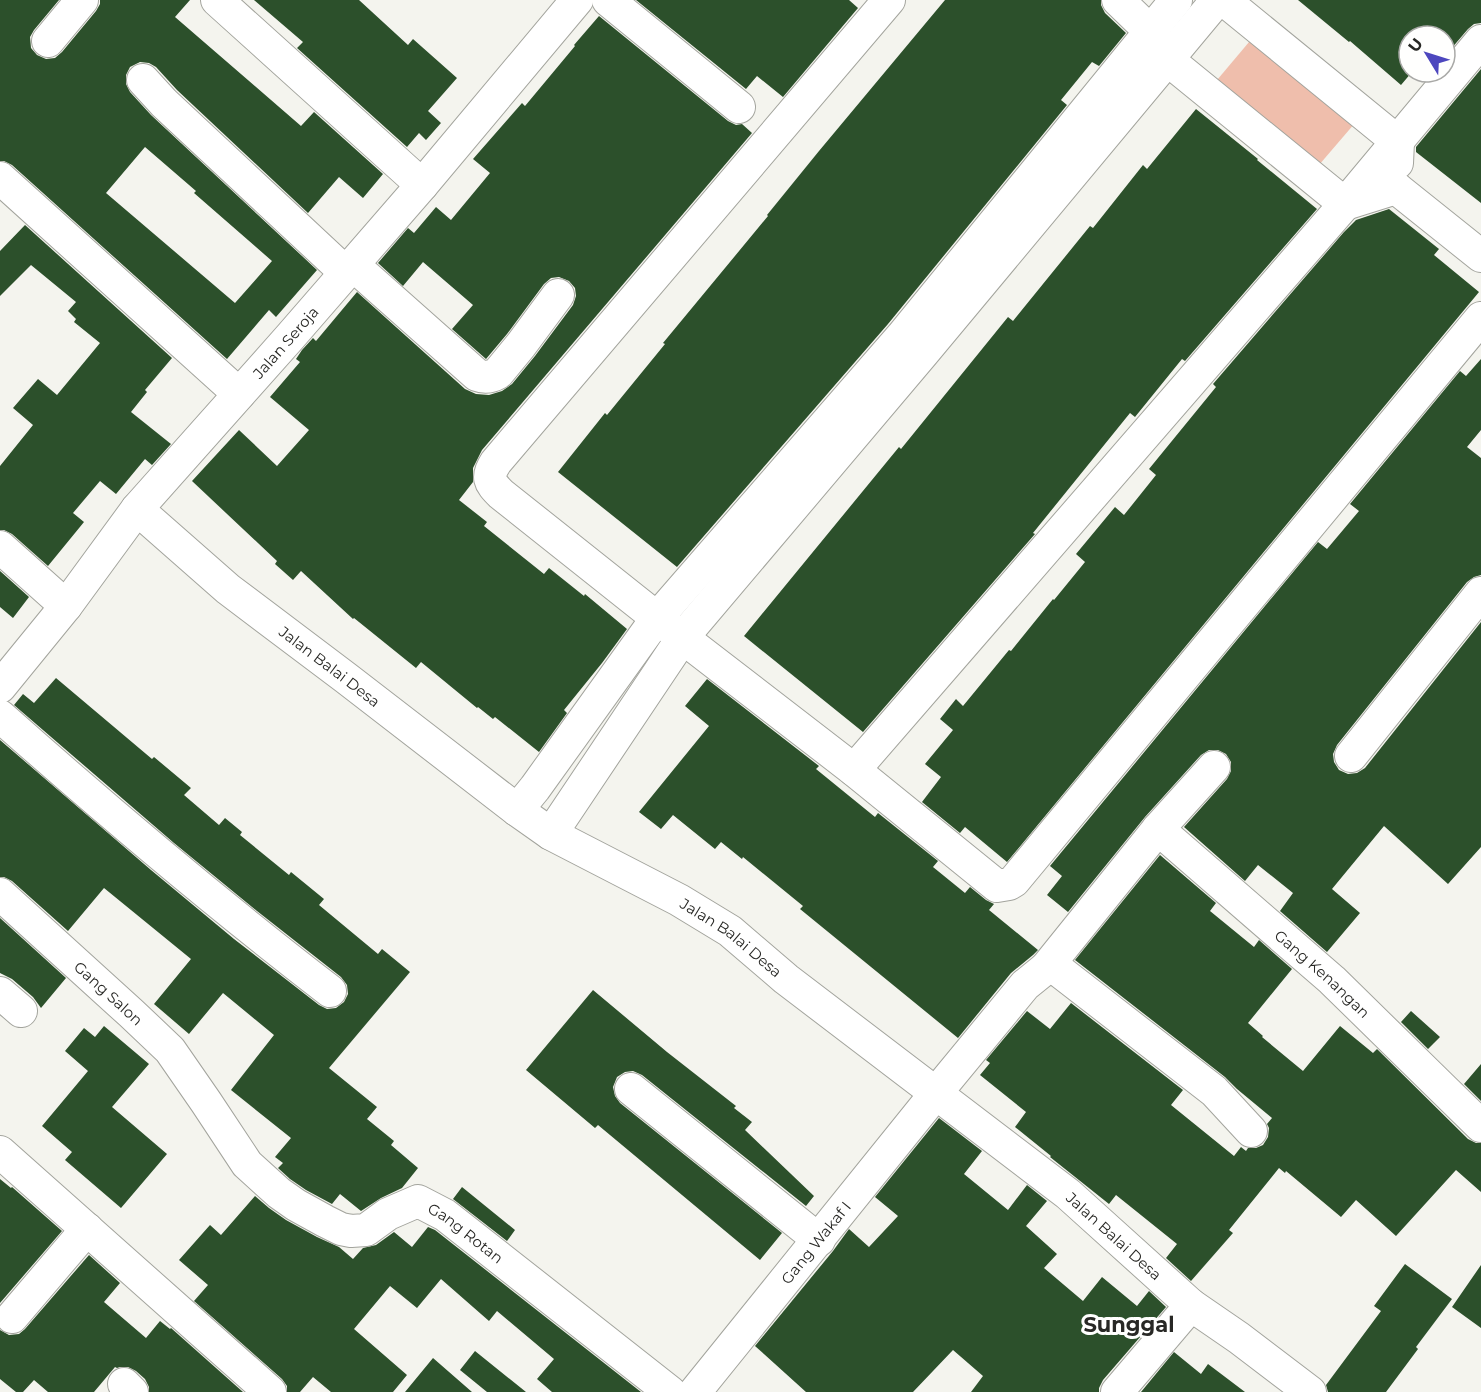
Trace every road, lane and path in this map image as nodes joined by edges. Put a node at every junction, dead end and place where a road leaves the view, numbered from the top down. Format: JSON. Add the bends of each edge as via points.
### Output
{"nodes":[{"id":1,"x":82,"y":0,"type":"edge"},
{"id":2,"x":217,"y":0,"type":"edge"},
{"id":3,"x":577,"y":0,"type":"edge"},
{"id":4,"x":608,"y":0,"type":"edge"},
{"id":5,"x":889,"y":0,"type":"edge"},
{"id":6,"x":1118,"y":0,"type":"edge"},
{"id":7,"x":1176,"y":0,"type":"edge"},
{"id":8,"x":1217,"y":0,"type":"edge"},
{"id":9,"x":1224,"y":0,"type":"edge"},
{"id":10,"x":1150,"y":30,"type":"junction"},
{"id":11,"x":48,"y":41,"type":"dead end"},
{"id":12,"x":1481,"y":41,"type":"edge"},
{"id":13,"x":1168,"y":60,"type":"junction"},
{"id":14,"x":143,"y":80,"type":"dead end"},
{"id":15,"x":739,"y":108,"type":"dead end"},
{"id":16,"x":1398,"y":142,"type":"junction"},
{"id":17,"x":0,"y":178,"type":"edge"},
{"id":18,"x":422,"y":185,"type":"junction"},
{"id":19,"x":1396,"y":188,"type":"junction"},
{"id":20,"x":1345,"y":204,"type":"junction"},
{"id":21,"x":1481,"y":256,"type":"edge"},
{"id":22,"x":349,"y":268,"type":"junction"},
{"id":23,"x":558,"y":295,"type":"dead end"},
{"id":24,"x":1481,"y":318,"type":"edge"},
{"id":25,"x":913,"y":344,"type":"junction"},
{"id":26,"x":239,"y":394,"type":"junction"},
{"id":27,"x":137,"y":509,"type":"junction"},
{"id":28,"x":0,"y":548,"type":"edge"},
{"id":29,"x":1481,"y":593,"type":"edge"},
{"id":30,"x":66,"y":606,"type":"junction"},
{"id":31,"x":657,"y":618,"type":"junction"},
{"id":32,"x":683,"y":637,"type":"junction"},
{"id":33,"x":0,"y":687,"type":"edge"},
{"id":34,"x":0,"y":716,"type":"edge"},
{"id":35,"x":1351,"y":756,"type":"dead end"},
{"id":36,"x":1214,"y":767,"type":"dead end"},
{"id":37,"x":854,"y":770,"type":"junction"},
{"id":38,"x":517,"y":810,"type":"junction"},
{"id":39,"x":1158,"y":829,"type":"junction"},
{"id":40,"x":551,"y":834,"type":"junction"},
{"id":41,"x":0,"y":894,"type":"edge"},
{"id":42,"x":1046,"y":968,"type":"junction"},
{"id":43,"x":330,"y":991,"type":"dead end"},
{"id":44,"x":630,"y":1089,"type":"dead end"},
{"id":45,"x":936,"y":1093,"type":"junction"},
{"id":46,"x":206,"y":1102,"type":"joint"},
{"id":47,"x":1481,"y":1126,"type":"edge"},
{"id":48,"x":1251,"y":1131,"type":"dead end"},
{"id":49,"x":0,"y":1152,"type":"edge"},
{"id":50,"x":87,"y":1229,"type":"junction"},
{"id":51,"x":819,"y":1240,"type":"junction"},
{"id":52,"x":1191,"y":1305,"type":"junction"},
{"id":53,"x":12,"y":1317,"type":"dead end"},
{"id":54,"x":270,"y":1392,"type":"edge"},
{"id":55,"x":670,"y":1392,"type":"edge"},
{"id":56,"x":695,"y":1392,"type":"edge"},
{"id":57,"x":1117,"y":1392,"type":"edge"},
{"id":58,"x":1310,"y":1392,"type":"edge"}],
"edges":[{"from":1,"to":11,"type":"street"},
{"from":2,"to":18,"type":"street"},
{"from":3,"to":18,"type":"street","name":"Jalan Seroja"},
{"from":4,"to":15,"type":"street"},
{"from":5,"to":31,"type":"street","via":[[489,475],[501,494]]},
{"from":6,"to":10,"type":"street"},
{"from":7,"to":10,"type":"street"},
{"from":8,"to":13,"type":"street"},
{"from":9,"to":16,"type":"street"},
{"from":10,"to":13,"type":"street"},
{"from":10,"to":25,"type":"street"},
{"from":12,"to":16,"type":"street"},
{"from":13,"to":20,"type":"street"},
{"from":13,"to":25,"type":"street"},
{"from":14,"to":22,"type":"street"},
{"from":16,"to":19,"type":"street"},
{"from":16,"to":20,"type":"street"},
{"from":17,"to":26,"type":"street"},
{"from":18,"to":22,"type":"street","name":"Jalan Seroja"},
{"from":19,"to":20,"type":"street"},
{"from":19,"to":21,"type":"street"},
{"from":20,"to":37,"type":"street"},
{"from":22,"to":23,"type":"street","via":[[483,377],[498,373]]},
{"from":22,"to":26,"type":"street","name":"Jalan Seroja"},
{"from":24,"to":37,"type":"street","via":[[1009,885],[992,883]]},
{"from":25,"to":31,"type":"street"},
{"from":25,"to":32,"type":"street"},
{"from":26,"to":27,"type":"street","name":"Jalan Seroja"},
{"from":27,"to":30,"type":"street","name":"Jalan Seroja"},
{"from":27,"to":38,"type":"street","name":"Jalan Balai Desa","via":[[228,589]]},
{"from":28,"to":30,"type":"street"},
{"from":29,"to":35,"type":"street"},
{"from":30,"to":33,"type":"street","name":"Jalan Seroja"},
{"from":31,"to":32,"type":"street"},
{"from":31,"to":38,"type":"street"},
{"from":32,"to":37,"type":"street"},
{"from":32,"to":40,"type":"street"},
{"from":34,"to":43,"type":"street","via":[[95,800]]},
{"from":36,"to":39,"type":"street","name":"Gang Wakaf I"},
{"from":38,"to":40,"type":"street","name":"Jalan Balai Desa"},
{"from":39,"to":42,"type":"street","name":"Gang Wakaf I"},
{"from":39,"to":47,"type":"street","name":"Gang Kenangan","via":[[1332,980]]},
{"from":40,"to":45,"type":"street","name":"Jalan Balai Desa","via":[[680,900],[730,931],[786,979]]},
{"from":41,"to":46,"type":"street","name":"Gang Salon","via":[[170,1050]]},
{"from":42,"to":45,"type":"street","name":"Gang Wakaf I","via":[[1025,985]]},
{"from":42,"to":48,"type":"street","via":[[1053,967],[1062,973],[1193,1073]]},
{"from":44,"to":51,"type":"street"},
{"from":45,"to":51,"type":"street","name":"Gang Wakaf I"},
{"from":45,"to":52,"type":"street","name":"Jalan Balai Desa","via":[[1068,1194]]},
{"from":46,"to":55,"type":"street","name":"Gang Rotan","via":[[248,1164],[296,1205],[341,1228],[360,1231],[405,1206],[418,1201],[426,1204]]},
{"from":49,"to":50,"type":"street"},
{"from":50,"to":53,"type":"street"},
{"from":50,"to":54,"type":"street"},
{"from":51,"to":56,"type":"street","name":"Gang Wakaf I"},
{"from":52,"to":57,"type":"street"},
{"from":52,"to":58,"type":"street","name":"Jalan Balai Desa"}]}
